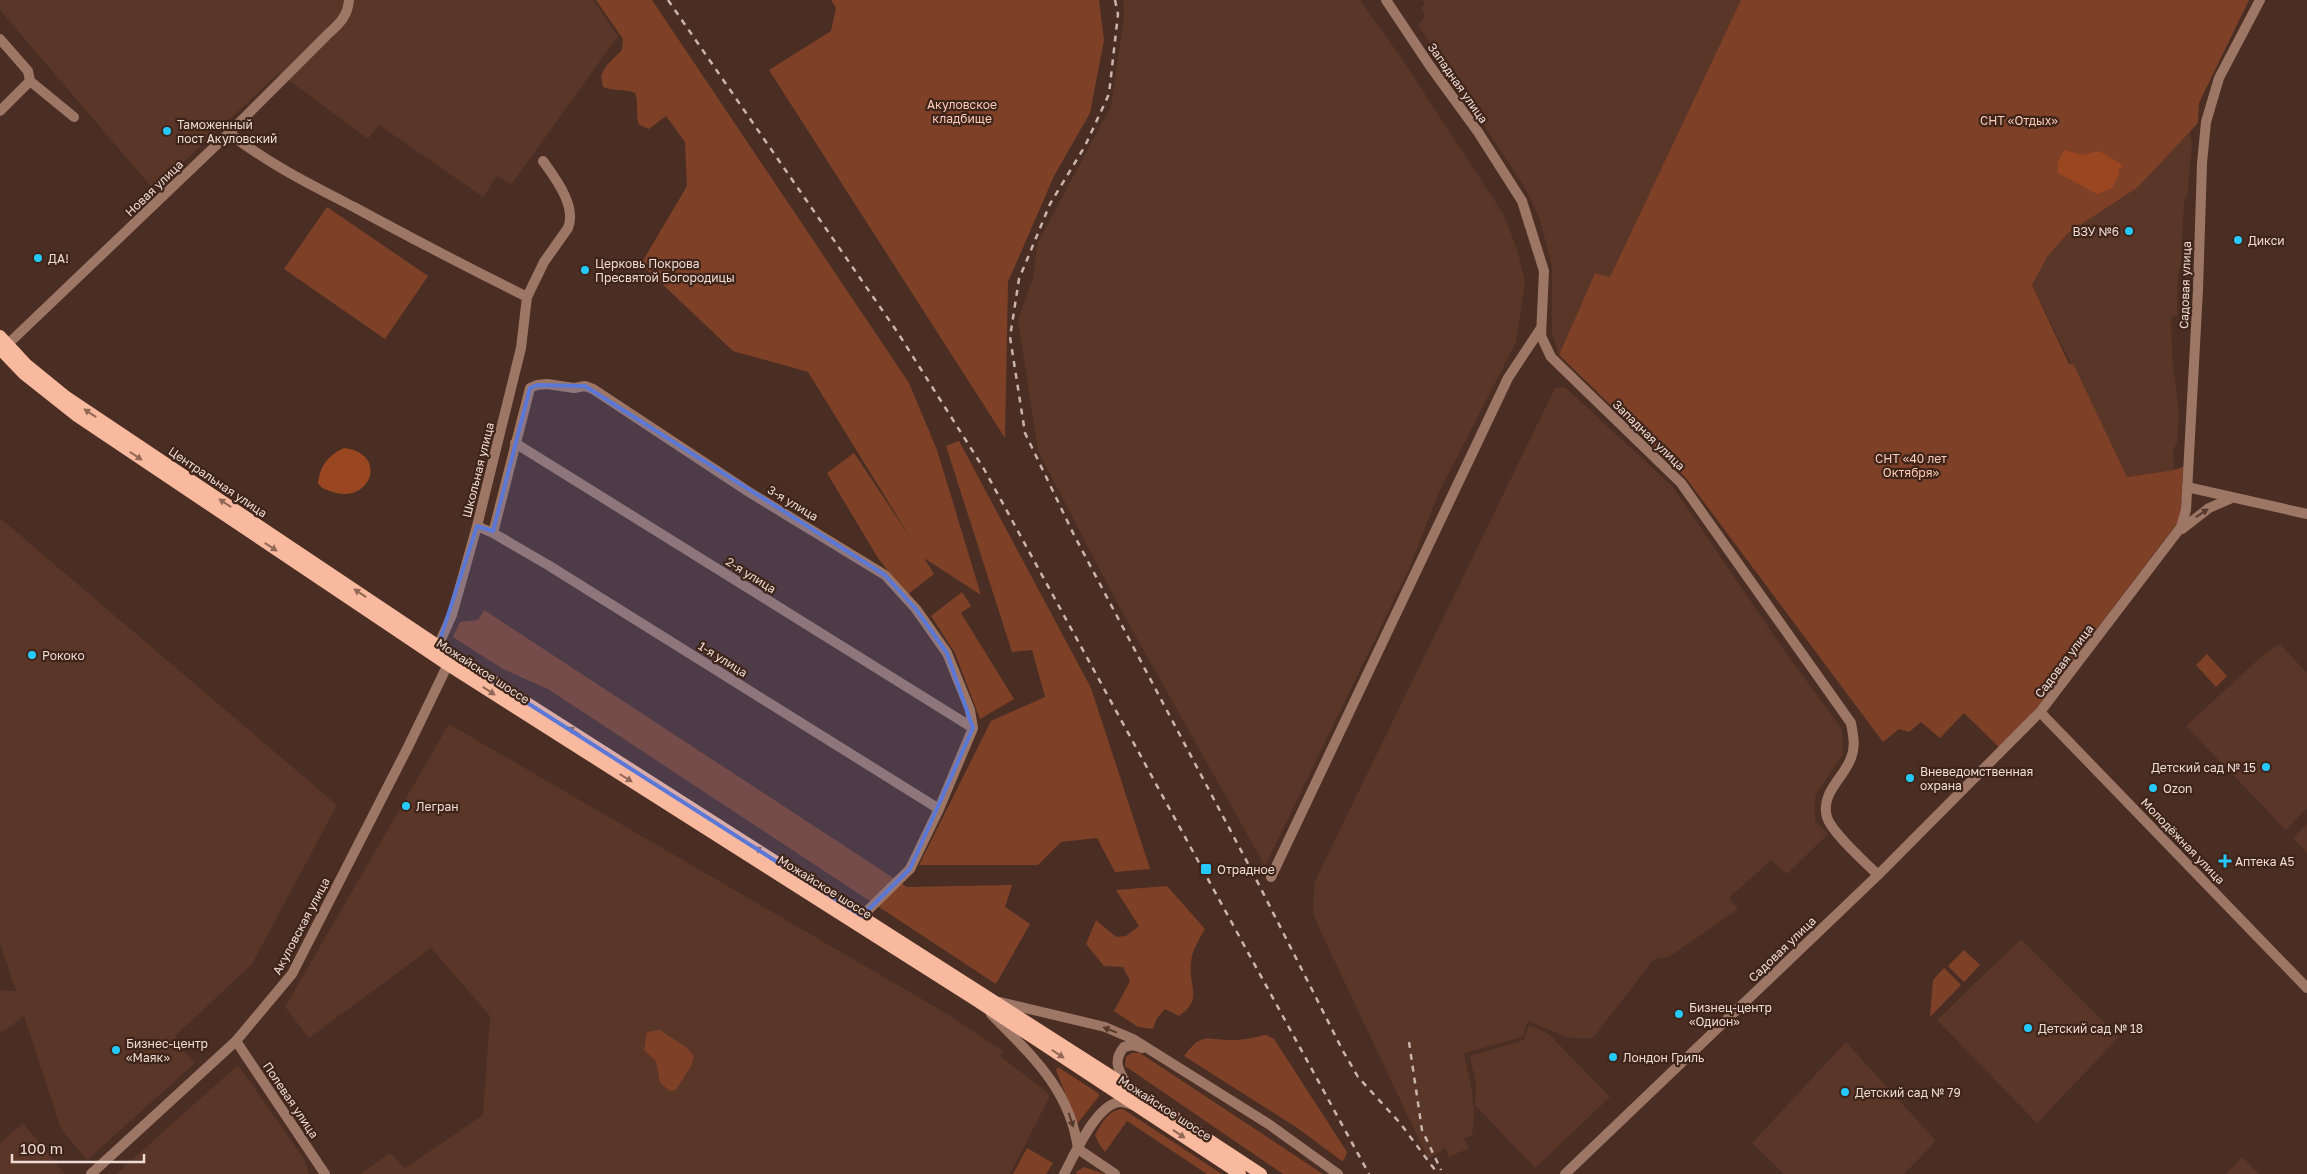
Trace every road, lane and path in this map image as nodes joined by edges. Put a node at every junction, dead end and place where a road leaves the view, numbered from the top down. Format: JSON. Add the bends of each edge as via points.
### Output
{"nodes":[{"id":1,"x":349,"y":0,"type":"edge"},
{"id":2,"x":1386,"y":0,"type":"edge"},
{"id":3,"x":2260,"y":0,"type":"edge"},
{"id":4,"x":0,"y":39,"type":"edge"},
{"id":5,"x":30,"y":81,"type":"junction"},
{"id":6,"x":0,"y":111,"type":"edge"},
{"id":7,"x":74,"y":117,"type":"dead end"},
{"id":8,"x":229,"y":133,"type":"junction"},
{"id":9,"x":543,"y":161,"type":"dead end"},
{"id":10,"x":527,"y":297,"type":"junction"},
{"id":11,"x":1542,"y":328,"type":"junction"},
{"id":12,"x":3,"y":343,"type":"edge"},
{"id":13,"x":515,"y":442,"type":"junction"},
{"id":14,"x":2187,"y":487,"type":"junction"},
{"id":15,"x":2232,"y":498,"type":"junction"},
{"id":16,"x":2307,"y":514,"type":"edge"},
{"id":17,"x":477,"y":526,"type":"junction"},
{"id":18,"x":492,"y":532,"type":"junction"},
{"id":19,"x":2177,"y":533,"type":"junction"},
{"id":20,"x":393,"y":627,"type":"joint"},
{"id":21,"x":434,"y":643,"type":"junction"},
{"id":22,"x":450,"y":660,"type":"junction"},
{"id":23,"x":2040,"y":712,"type":"junction"},
{"id":24,"x":973,"y":728,"type":"junction"},
{"id":25,"x":939,"y":809,"type":"junction"},
{"id":26,"x":1878,"y":875,"type":"junction"},
{"id":27,"x":1271,"y":877,"type":"dead end"},
{"id":28,"x":862,"y":916,"type":"junction"},
{"id":29,"x":2307,"y":988,"type":"edge"},
{"id":30,"x":994,"y":1000,"type":"junction"},
{"id":31,"x":978,"y":1001,"type":"junction"},
{"id":32,"x":236,"y":1041,"type":"junction"},
{"id":33,"x":1153,"y":1052,"type":"junction"},
{"id":34,"x":1127,"y":1086,"type":"junction"},
{"id":35,"x":1139,"y":1106,"type":"junction"},
{"id":36,"x":1078,"y":1149,"type":"junction"},
{"id":37,"x":91,"y":1174,"type":"edge"},
{"id":38,"x":325,"y":1174,"type":"edge"},
{"id":39,"x":1064,"y":1174,"type":"edge"},
{"id":40,"x":1115,"y":1174,"type":"edge"},
{"id":41,"x":1240,"y":1174,"type":"edge"},
{"id":42,"x":1261,"y":1174,"type":"edge"},
{"id":43,"x":1338,"y":1174,"type":"edge"},
{"id":44,"x":1565,"y":1174,"type":"edge"}],
"edges":[{"from":1,"to":8,"type":"street","name":"Новая улица","via":[[343,19]]},
{"from":2,"to":11,"type":"street","name":"Западная улица","via":[[1522,201],[1544,271]]},
{"from":3,"to":14,"type":"street","name":"Садовая улица","via":[[2219,78],[2206,122]]},
{"from":4,"to":5,"type":"street","via":[[28,71]]},
{"from":5,"to":6,"type":"street"},
{"from":5,"to":7,"type":"street"},
{"from":8,"to":10,"type":"street","via":[[290,174]]},
{"from":8,"to":12,"type":"street","name":"Новая улица"},
{"from":9,"to":10,"type":"street","name":"Школьная улица","via":[[572,219]]},
{"from":10,"to":17,"type":"street","name":"Школьная улица","via":[[521,348]]},
{"from":11,"to":26,"type":"street","name":"Западная улица","via":[[1541,336],[1551,358],[1681,483],[1851,723],[1854,742],[1851,758],[1826,798],[1827,817],[1835,831]]},
{"from":11,"to":27,"type":"street","via":[[1508,378]]},
{"from":12,"to":20,"type":"main road","name":"Центральная улица","one_way":true,"via":[[31,380],[77,416]]},
{"from":21,"to":12,"type":"main road","name":"Центральная улица","one_way":true,"via":[[65,396]]},
{"from":13,"to":18,"type":"street"},
{"from":13,"to":24,"type":"street","name":"2-я улица"},
{"from":13,"to":24,"type":"street","name":"3-я улица","via":[[530,388],[547,384],[593,389],[750,492],[885,575],[916,609],[948,653],[970,710]]},
{"from":14,"to":15,"type":"street"},
{"from":14,"to":19,"type":"street","name":"Садовая улица","via":[[2185,519]]},
{"from":15,"to":16,"type":"street"},
{"from":19,"to":15,"type":"street","one_way":true,"via":[[2210,508]]},
{"from":17,"to":18,"type":"street","name":"1-я улица"},
{"from":17,"to":21,"type":"street","name":"Школьная улица","via":[[452,615]]},
{"from":18,"to":25,"type":"street","name":"1-я улица"},
{"from":19,"to":23,"type":"street","name":"Садовая улица"},
{"from":20,"to":22,"type":"main road","name":"Можайское шоссе"},
{"from":21,"to":22,"type":"main road","name":"Можайское шоссе"},
{"from":28,"to":22,"type":"main road","name":"Можайское шоссе","one_way":true},
{"from":22,"to":31,"type":"main road","name":"Можайское шоссе","one_way":true},
{"from":22,"to":32,"type":"street","name":"Акуловская улица","via":[[292,974]]},
{"from":23,"to":26,"type":"street","name":"Садовая улица"},
{"from":23,"to":29,"type":"street","name":"Молодёжная улица"},
{"from":24,"to":25,"type":"street"},
{"from":25,"to":28,"type":"street","via":[[910,869]]},
{"from":26,"to":44,"type":"street","name":"Садовая улица"},
{"from":28,"to":30,"type":"main road","name":"Можайское шоссе"},
{"from":33,"to":30,"type":"street","one_way":true,"via":[[1105,1027]]},
{"from":30,"to":34,"type":"main road","name":"Можайское шоссе"},
{"from":31,"to":35,"type":"main road","name":"Можайское шоссе","one_way":true},
{"from":31,"to":36,"type":"street","one_way":true,"via":[[1043,1068],[1063,1098]]},
{"from":32,"to":37,"type":"street","name":"Акуловская улица"},
{"from":32,"to":38,"type":"street","name":"Полевая улица"},
{"from":33,"to":34,"type":"street","via":[[1133,1045],[1124,1047],[1117,1055],[1117,1067]]},
{"from":33,"to":43,"type":"street","via":[[1270,1125]]},
{"from":34,"to":42,"type":"main road","name":"Можайское шоссе"},
{"from":35,"to":36,"type":"street","via":[[1121,1102],[1112,1104],[1102,1112]]},
{"from":35,"to":41,"type":"main road","name":"Можайское шоссе","one_way":true},
{"from":36,"to":39,"type":"street"},
{"from":36,"to":40,"type":"street"}]}
